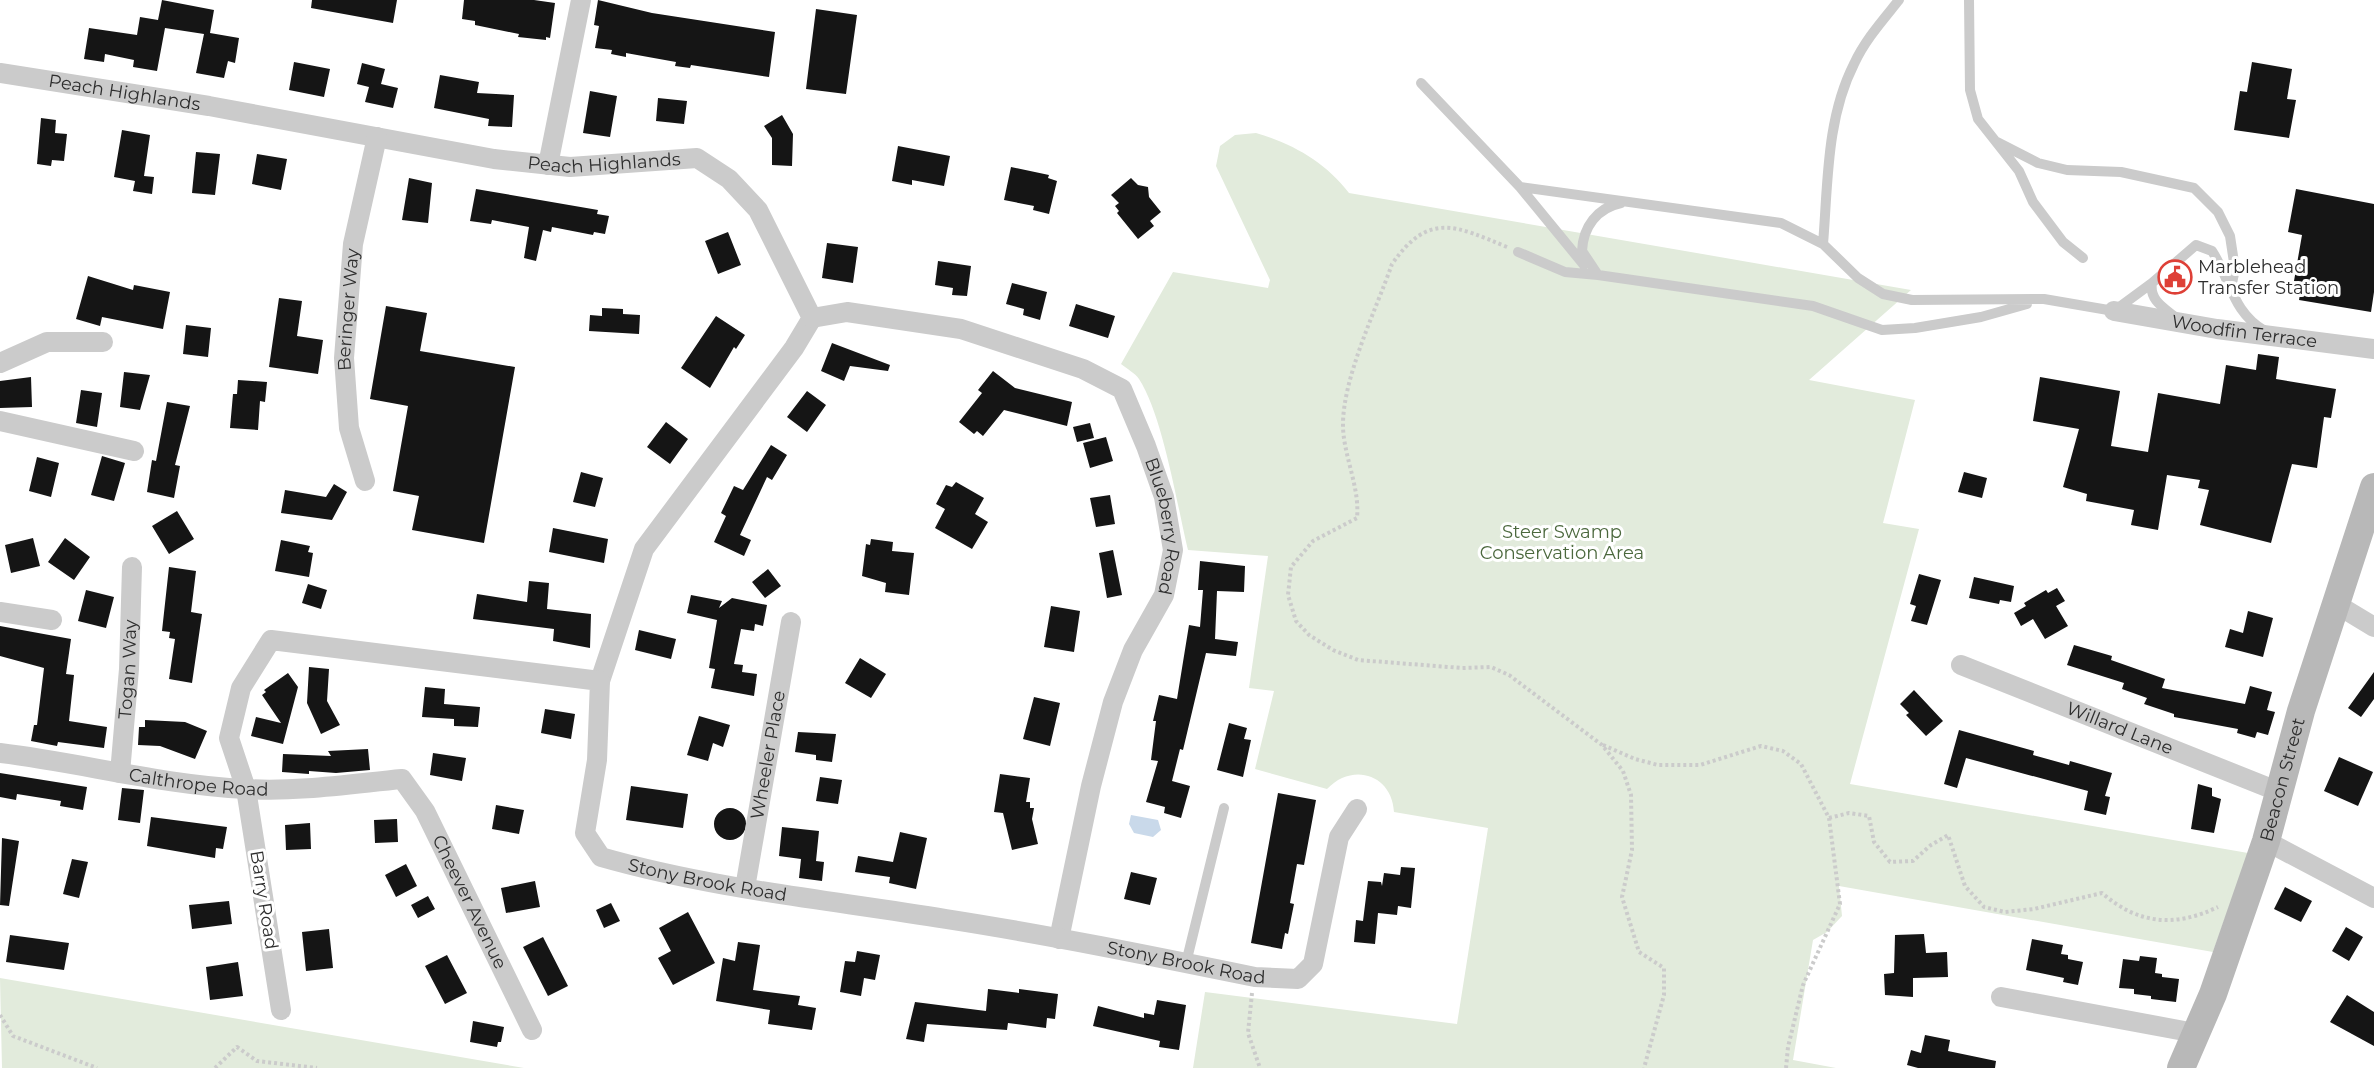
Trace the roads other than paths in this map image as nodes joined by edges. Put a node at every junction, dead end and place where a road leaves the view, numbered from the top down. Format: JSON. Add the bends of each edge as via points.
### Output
{"nodes":[{"id":1,"x":581,"y":0,"type":"edge"},
{"id":2,"x":1899,"y":0,"type":"edge"},
{"id":3,"x":1969,"y":0,"type":"edge"},
{"id":4,"x":0,"y":73,"type":"edge"},
{"id":5,"x":1421,"y":83,"type":"dead end"},
{"id":6,"x":377,"y":137,"type":"junction"},
{"id":7,"x":1997,"y":142,"type":"junction"},
{"id":8,"x":548,"y":165,"type":"junction"},
{"id":9,"x":1520,"y":187,"type":"junction"},
{"id":10,"x":1628,"y":201,"type":"junction"},
{"id":11,"x":1823,"y":244,"type":"junction"},
{"id":12,"x":1518,"y":252,"type":"road end"},
{"id":13,"x":2083,"y":258,"type":"dead end"},
{"id":14,"x":1598,"y":275,"type":"junction"},
{"id":15,"x":2152,"y":283,"type":"junction"},
{"id":16,"x":2231,"y":288,"type":"junction"},
{"id":17,"x":2044,"y":299,"type":"junction"},
{"id":18,"x":2114,"y":311,"type":"junction"},
{"id":19,"x":812,"y":318,"type":"junction"},
{"id":20,"x":2184,"y":324,"type":"junction"},
{"id":21,"x":2275,"y":337,"type":"junction"},
{"id":22,"x":103,"y":342,"type":"dead end"},
{"id":23,"x":2374,"y":349,"type":"edge"},
{"id":24,"x":0,"y":363,"type":"edge"},
{"id":25,"x":0,"y":421,"type":"edge"},
{"id":26,"x":134,"y":451,"type":"dead end"},
{"id":27,"x":365,"y":481,"type":"dead end"},
{"id":28,"x":2374,"y":488,"type":"edge"},
{"id":29,"x":132,"y":567,"type":"dead end"},
{"id":30,"x":2336,"y":604,"type":"junction"},
{"id":31,"x":0,"y":612,"type":"edge"},
{"id":32,"x":52,"y":620,"type":"dead end"},
{"id":33,"x":791,"y":622,"type":"dead end"},
{"id":34,"x":2374,"y":627,"type":"edge"},
{"id":35,"x":1961,"y":665,"type":"dead end"},
{"id":36,"x":600,"y":681,"type":"junction"},
{"id":37,"x":0,"y":753,"type":"edge"},
{"id":38,"x":120,"y":773,"type":"junction"},
{"id":39,"x":400,"y":779,"type":"joint"},
{"id":40,"x":246,"y":789,"type":"junction"},
{"id":41,"x":2277,"y":791,"type":"junction"},
{"id":42,"x":1224,"y":808,"type":"dead end"},
{"id":43,"x":1357,"y":808,"type":"dead end"},
{"id":44,"x":2266,"y":841,"type":"junction"},
{"id":45,"x":745,"y":888,"type":"junction"},
{"id":46,"x":2374,"y":898,"type":"edge"},
{"id":47,"x":1059,"y":939,"type":"junction"},
{"id":48,"x":1186,"y":963,"type":"junction"},
{"id":49,"x":2001,"y":997,"type":"dead end"},
{"id":50,"x":281,"y":1010,"type":"dead end"},
{"id":51,"x":532,"y":1030,"type":"dead end"},
{"id":52,"x":2195,"y":1033,"type":"junction"},
{"id":53,"x":2181,"y":1068,"type":"edge"}],
"edges":[{"from":1,"to":8,"type":"street"},
{"from":2,"to":11,"type":"lane","via":[[1854,64],[1842,95],[1832,138]]},
{"from":3,"to":7,"type":"lane","via":[[1970,90],[1978,119]]},
{"from":4,"to":6,"type":"street","name":"Peach Highlands"},
{"from":5,"to":9,"type":"lane"},
{"from":6,"to":8,"type":"street","name":"Peach Highlands"},
{"from":6,"to":27,"type":"street","name":"Beringer Way","via":[[353,244],[344,358],[349,428]]},
{"from":7,"to":13,"type":"lane","via":[[2019,171],[2033,201],[2064,242]]},
{"from":7,"to":16,"type":"lane","via":[[2022,156],[2058,167],[2121,172],[2194,188],[2218,212],[2228,230],[2235,269]]},
{"from":8,"to":19,"type":"street","name":"Peach Highlands","via":[[628,165],[696,159],[729,179],[758,210]]},
{"from":9,"to":10,"type":"lane"},
{"from":9,"to":14,"type":"lane","via":[[1565,244]]},
{"from":10,"to":11,"type":"lane","via":[[1781,223]]},
{"from":10,"to":14,"type":"lane","via":[[1604,208],[1584,231],[1582,251]]},
{"from":11,"to":17,"type":"lane","via":[[1858,278],[1883,294],[1912,300]]},
{"from":12,"to":14,"type":"lane","via":[[1565,272]]},
{"from":14,"to":17,"type":"lane","via":[[1813,306],[1882,330],[1981,317]]},
{"from":15,"to":16,"type":"lane","via":[[2196,245],[2212,251]]},
{"from":15,"to":18,"type":"lane"},
{"from":15,"to":20,"type":"lane","via":[[2158,304]]},
{"from":16,"to":21,"type":"lane","via":[[2249,321]]},
{"from":17,"to":18,"type":"lane"},
{"from":18,"to":20,"type":"street","name":"Woodfin Terrace"},
{"from":19,"to":36,"type":"street","via":[[794,348],[644,549]]},
{"from":19,"to":47,"type":"street","name":"Blueberry Road","via":[[846,312],[961,329],[1083,369],[1122,389],[1146,446],[1164,497],[1173,550],[1164,595],[1133,650],[1113,702]]},
{"from":20,"to":21,"type":"street","name":"Woodfin Terrace"},
{"from":21,"to":23,"type":"street","name":"Woodfin Terrace"},
{"from":22,"to":24,"type":"street","via":[[47,342]]},
{"from":25,"to":26,"type":"street"},
{"from":28,"to":30,"type":"street","name":"Beacon Street"},
{"from":29,"to":38,"type":"street","name":"Togan Way"},
{"from":30,"to":34,"type":"street"},
{"from":30,"to":41,"type":"street","name":"Beacon Street"},
{"from":31,"to":32,"type":"street"},
{"from":33,"to":45,"type":"street","name":"Wheeler Place"},
{"from":35,"to":41,"type":"street","name":"Willard Lane"},
{"from":36,"to":40,"type":"street","via":[[271,640],[241,688],[229,738]]},
{"from":36,"to":45,"type":"street","name":"Stony Brook Road","via":[[597,760],[585,833],[600,857]]},
{"from":37,"to":38,"type":"street","name":"Calthrope Road"},
{"from":38,"to":40,"type":"street","name":"Calthrope Road"},
{"from":39,"to":40,"type":"street","name":"Calthrope Road","via":[[340,786]]},
{"from":39,"to":51,"type":"street","name":"Cheever Avenue","via":[[425,811]]},
{"from":40,"to":50,"type":"street","name":"Barry Road"},
{"from":41,"to":44,"type":"street","name":"Beacon Street"},
{"from":42,"to":48,"type":"lane"},
{"from":43,"to":48,"type":"street","name":"Stony Brook Road","via":[[1340,837],[1313,964],[1299,979],[1254,977]]},
{"from":44,"to":46,"type":"street"},
{"from":44,"to":52,"type":"street","name":"Beacon Street","via":[[2213,994]]},
{"from":45,"to":47,"type":"street","name":"Stony Brook Road"},
{"from":47,"to":48,"type":"street","name":"Stony Brook Road"},
{"from":49,"to":52,"type":"street"},
{"from":52,"to":53,"type":"street","name":"Beacon Street"}]}
